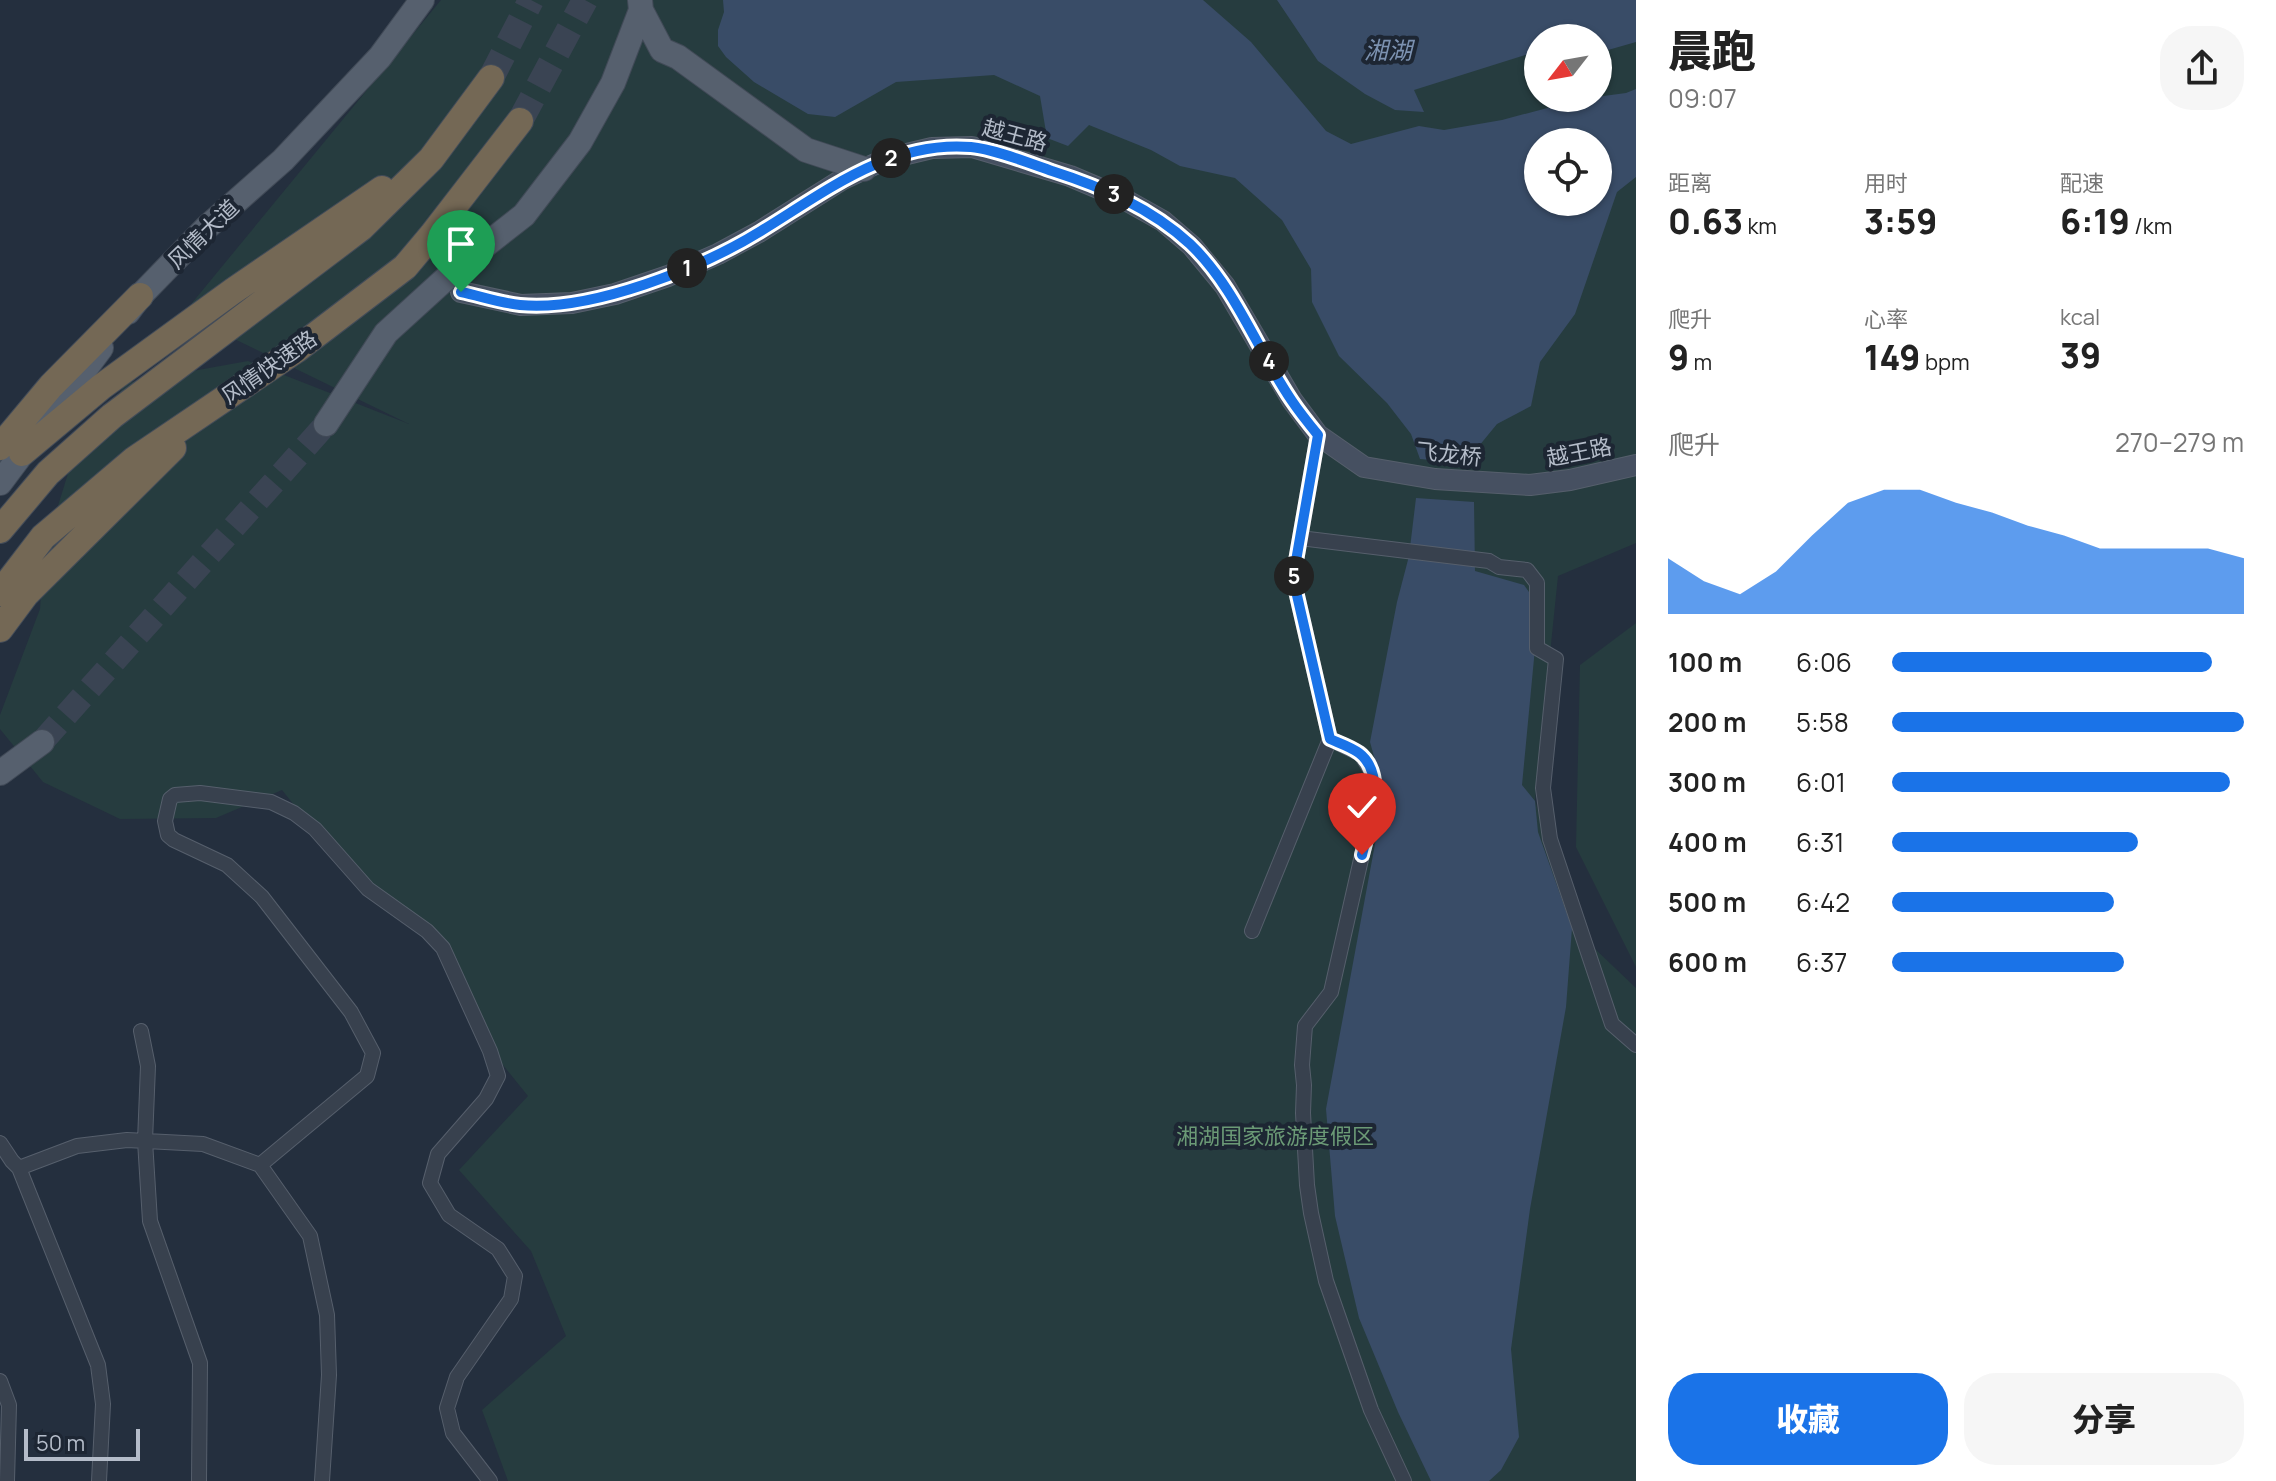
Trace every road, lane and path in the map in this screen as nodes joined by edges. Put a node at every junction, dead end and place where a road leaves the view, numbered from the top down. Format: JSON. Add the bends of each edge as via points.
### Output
{"nodes":[{"id":1,"x":422,"y":0,"type":"edge"},
{"id":2,"x":641,"y":5,"type":"edge"},
{"id":3,"x":670,"y":54,"type":"junction"},
{"id":4,"x":613,"y":83,"type":"junction"},
{"id":5,"x":520,"y":121,"type":"tunnel mouth"},
{"id":6,"x":864,"y":169,"type":"junction"},
{"id":7,"x":461,"y":292,"type":"dead end"},
{"id":8,"x":140,"y":296,"type":"joint"},
{"id":9,"x":218,"y":403,"type":"junction"},
{"id":10,"x":326,"y":424,"type":"tunnel mouth"},
{"id":11,"x":1318,"y":435,"type":"junction"},
{"id":12,"x":11,"y":450,"type":"edge"},
{"id":13,"x":1636,"y":465,"type":"edge"},
{"id":14,"x":1364,"y":467,"type":"joint"},
{"id":15,"x":0,"y":483,"type":"edge"},
{"id":16,"x":1530,"y":485,"type":"joint"},
{"id":17,"x":0,"y":530,"type":"edge"},
{"id":18,"x":1300,"y":538,"type":"junction"},
{"id":19,"x":0,"y":593,"type":"edge"},
{"id":20,"x":0,"y":629,"type":"edge"},
{"id":21,"x":1330,"y":739,"type":"junction"},
{"id":22,"x":42,"y":742,"type":"tunnel mouth"},
{"id":23,"x":0,"y":773,"type":"edge"},
{"id":24,"x":1252,"y":931,"type":"dead end"},
{"id":25,"x":141,"y":1031,"type":"dead end"},
{"id":26,"x":1636,"y":1045,"type":"edge"},
{"id":27,"x":145,"y":1141,"type":"junction"},
{"id":28,"x":0,"y":1143,"type":"edge"},
{"id":29,"x":260,"y":1165,"type":"junction"},
{"id":30,"x":19,"y":1168,"type":"junction"},
{"id":31,"x":0,"y":1381,"type":"edge"},
{"id":32,"x":7,"y":1481,"type":"edge"},
{"id":33,"x":99,"y":1481,"type":"edge"},
{"id":34,"x":199,"y":1481,"type":"edge"},
{"id":35,"x":322,"y":1481,"type":"edge"},
{"id":36,"x":490,"y":1481,"type":"edge"},
{"id":37,"x":1404,"y":1481,"type":"edge"}],
"edges":[{"from":1,"to":8,"type":"main road","name":"风情大道","via":[[380,57],[283,160]]},
{"from":2,"to":3,"type":"main road"},
{"from":2,"to":4,"type":"main road"},
{"from":3,"to":4,"type":"main road","via":[[633,49]]},
{"from":3,"to":6,"type":"main road","via":[[806,150]]},
{"from":4,"to":10,"type":"main road","via":[[580,142],[524,215],[386,333]]},
{"from":5,"to":9,"type":"highway","name":"风情快速路","via":[[405,267]]},
{"from":6,"to":7,"type":"main road","name":"越王路","via":[[718,254],[615,294],[521,305]]},
{"from":6,"to":11,"type":"main road","name":"越王路","via":[[932,148],[972,147],[1070,176],[1163,221],[1225,286]]},
{"from":8,"to":12,"type":"highway","via":[[51,386]]},
{"from":9,"to":19,"type":"highway","name":"风情快速路","via":[[135,459],[43,537]]},
{"from":9,"to":20,"type":"highway","via":[[26,594]]},
{"from":11,"to":14,"type":"main road","name":"越王路"},
{"from":11,"to":18,"type":"street"},
{"from":12,"to":15,"type":"main road"},
{"from":12,"to":17,"type":"highway","via":[[394,180],[491,78],[431,159],[361,228],[112,416],[48,473]]},
{"from":13,"to":16,"type":"main road","name":"越王路"},
{"from":14,"to":16,"type":"main road","name":"飞龙桥","via":[[1435,479]]},
{"from":18,"to":21,"type":"street","via":[[1293,578]]},
{"from":18,"to":26,"type":"street","via":[[1489,561],[1527,570],[1537,583],[1537,648],[1556,659],[1543,788],[1550,839],[1612,1024]]},
{"from":21,"to":24,"type":"street"},
{"from":21,"to":37,"type":"street","via":[[1361,754],[1373,774],[1374,809],[1331,992],[1305,1026],[1307,1185],[1326,1281],[1371,1410]]},
{"from":22,"to":23,"type":"main road"},
{"from":25,"to":27,"type":"street","via":[[148,1066]]},
{"from":27,"to":29,"type":"street","via":[[203,1144]]},
{"from":27,"to":30,"type":"street","via":[[77,1146]]},
{"from":27,"to":34,"type":"street","via":[[150,1221],[200,1363]]},
{"from":28,"to":30,"type":"street"},
{"from":29,"to":35,"type":"street","via":[[310,1236],[327,1315]]},
{"from":29,"to":36,"type":"street","via":[[367,1076],[373,1053],[351,1012],[262,897],[227,865],[168,835],[165,821],[175,795],[271,802],[294,813],[368,889],[443,948],[498,1076],[486,1099],[438,1154],[430,1183],[449,1215],[498,1249],[515,1276],[511,1299],[457,1377],[447,1408],[453,1433]]},
{"from":30,"to":33,"type":"street","via":[[98,1365],[103,1404]]},
{"from":31,"to":32,"type":"street","via":[[9,1405]]}]}
